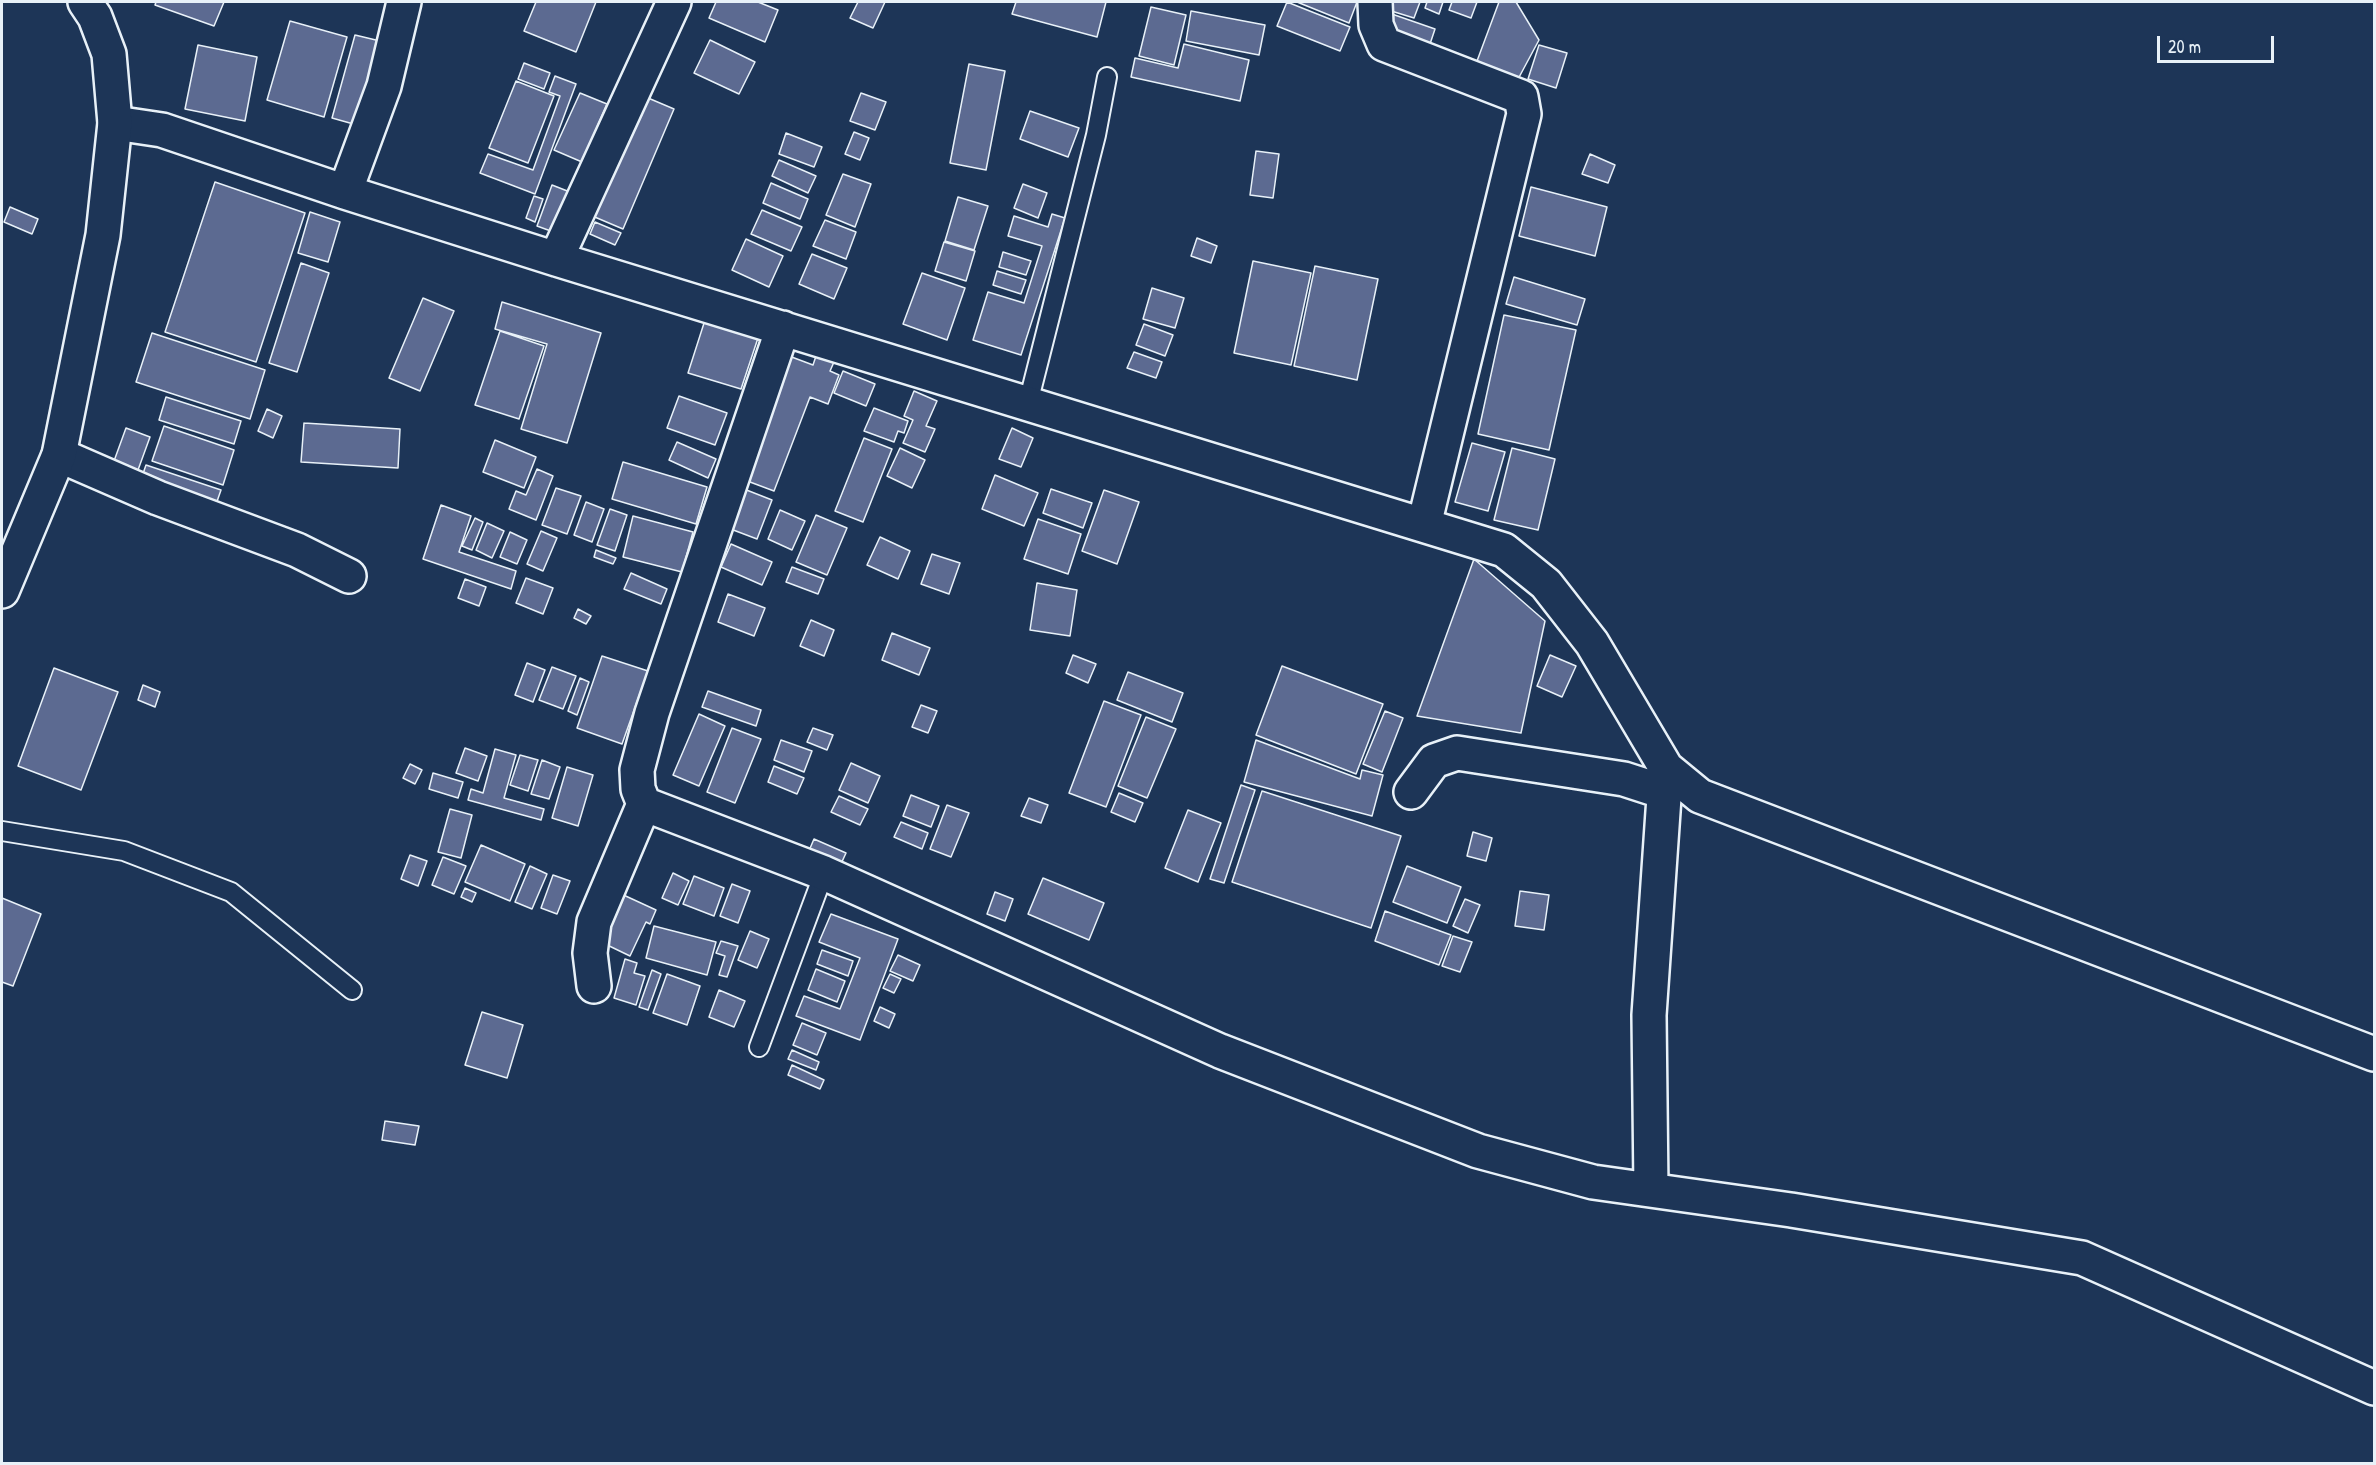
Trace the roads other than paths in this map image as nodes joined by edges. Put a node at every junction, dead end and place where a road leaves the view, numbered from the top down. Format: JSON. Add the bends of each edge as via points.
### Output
{"nodes":[{"id":1,"x":404,"y":2,"type":"edge"},
{"id":2,"x":674,"y":2,"type":"edge"},
{"id":3,"x":1374,"y":2,"type":"edge"},
{"id":4,"x":94,"y":7,"type":"edge"},
{"id":5,"x":1107,"y":77,"type":"dead end"},
{"id":6,"x":115,"y":123,"type":"junction"},
{"id":7,"x":345,"y":192,"type":"junction"},
{"id":8,"x":556,"y":259,"type":"junction"},
{"id":9,"x":783,"y":328,"type":"junction"},
{"id":10,"x":1028,"y":403,"type":"junction"},
{"id":11,"x":59,"y":455,"type":"junction"},
{"id":12,"x":1424,"y":525,"type":"junction"},
{"id":13,"x":349,"y":576,"type":"dead end"},
{"id":14,"x":2,"y":591,"type":"edge"},
{"id":15,"x":1665,"y":780,"type":"junction"},
{"id":16,"x":1411,"y":792,"type":"dead end"},
{"id":17,"x":644,"y":804,"type":"junction"},
{"id":18,"x":2,"y":831,"type":"edge"},
{"id":19,"x":824,"y":873,"type":"junction"},
{"id":20,"x":594,"y":986,"type":"dead end"},
{"id":21,"x":352,"y":990,"type":"dead end"},
{"id":22,"x":759,"y":1047,"type":"dead end"},
{"id":23,"x":2374,"y":1054,"type":"edge"},
{"id":24,"x":1651,"y":1189,"type":"junction"},
{"id":25,"x":2374,"y":1388,"type":"edge"}],
"edges":[{"from":1,"to":7,"type":"street","via":[[384,86]]},
{"from":2,"to":8,"type":"street"},
{"from":3,"to":12,"type":"street","via":[[1376,25],[1384,44],[1521,97],[1524,114]]},
{"from":4,"to":6,"type":"street","via":[[109,54]]},
{"from":5,"to":10,"type":"lane"},
{"from":6,"to":7,"type":"street","via":[[162,130]]},
{"from":6,"to":11,"type":"street","via":[[103,235]]},
{"from":7,"to":8,"type":"street"},
{"from":8,"to":9,"type":"street"},
{"from":9,"to":10,"type":"street"},
{"from":9,"to":17,"type":"street","via":[[652,713],[637,770]]},
{"from":10,"to":12,"type":"street"},
{"from":11,"to":13,"type":"street","via":[[158,498],[297,549]]},
{"from":11,"to":14,"type":"street"},
{"from":12,"to":15,"type":"street","via":[[1504,550],[1546,584],[1592,643]]},
{"from":15,"to":16,"type":"street","via":[[1624,778],[1457,753],[1434,761]]},
{"from":15,"to":23,"type":"street"},
{"from":15,"to":24,"type":"street","via":[[1649,1015]]},
{"from":17,"to":19,"type":"street"},
{"from":17,"to":20,"type":"street","via":[[594,922],[590,953]]},
{"from":18,"to":21,"type":"lane","via":[[124,851],[231,892]]},
{"from":19,"to":22,"type":"lane"},
{"from":19,"to":24,"type":"street","via":[[1220,1051],[1478,1151],[1593,1182]]},
{"from":24,"to":25,"type":"street","via":[[2082,1258]]}]}
